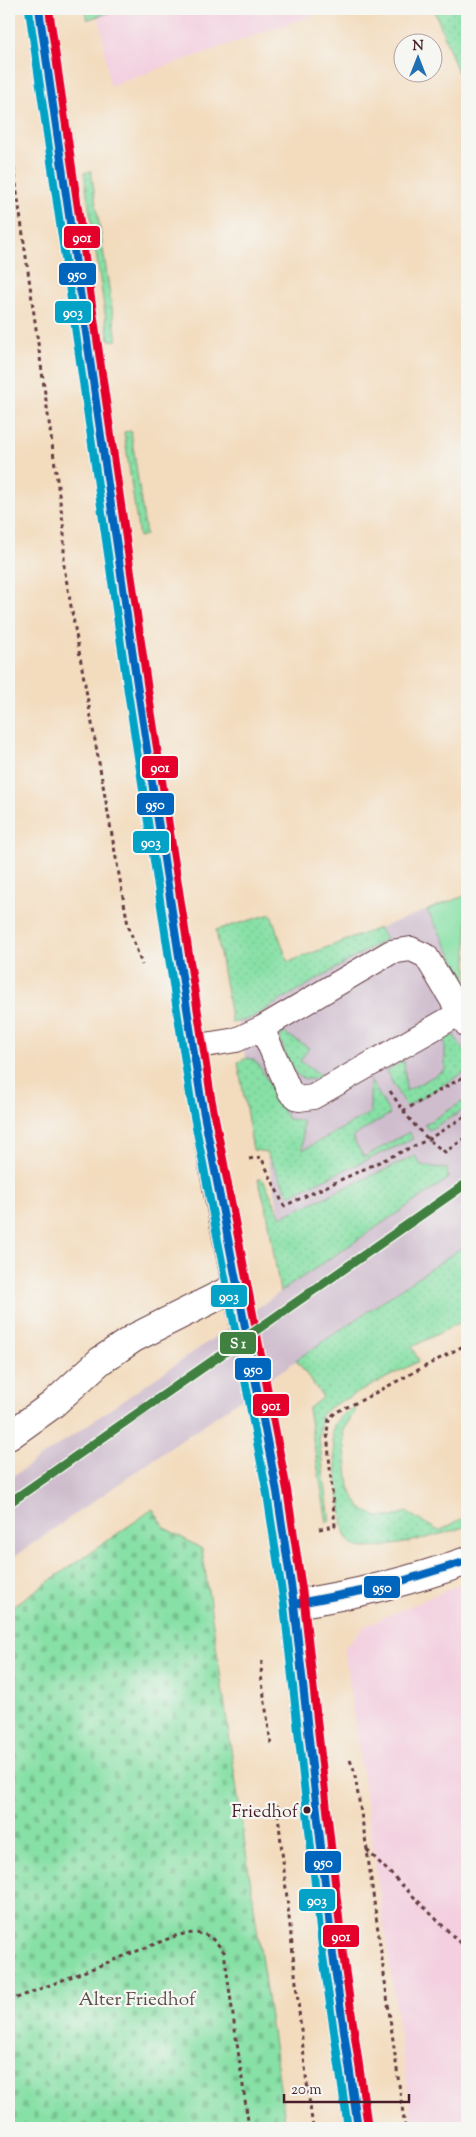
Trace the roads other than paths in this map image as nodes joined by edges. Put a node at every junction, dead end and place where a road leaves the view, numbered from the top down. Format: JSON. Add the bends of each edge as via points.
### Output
{"nodes":[{"id":1,"x":39,"y":9,"type":"edge"},
{"id":2,"x":464,"y":1019,"type":"edge"},
{"id":3,"x":262,"y":1028,"type":"junction"},
{"id":4,"x":193,"y":1047,"type":"junction"},
{"id":5,"x":236,"y":1287,"type":"junction"},
{"id":6,"x":9,"y":1436,"type":"edge"},
{"id":7,"x":467,"y":1561,"type":"edge"},
{"id":8,"x":294,"y":1604,"type":"junction"},
{"id":9,"x":358,"y":2128,"type":"edge"}],
"edges":[{"from":1,"to":4,"type":"street"},
{"from":2,"to":3,"type":"lane","via":[[426,956],[411,949],[391,952]]},
{"from":2,"to":3,"type":"lane","via":[[372,1062],[313,1096],[299,1099],[290,1092]]},
{"from":3,"to":4,"type":"lane","via":[[236,1040]]},
{"from":4,"to":5,"type":"street"},
{"from":5,"to":6,"type":"street","via":[[134,1338],[100,1361],[52,1405]]},
{"from":5,"to":8,"type":"street","via":[[277,1492]]},
{"from":7,"to":8,"type":"street","via":[[356,1594]]},
{"from":8,"to":9,"type":"street","via":[[333,1955]]}]}
